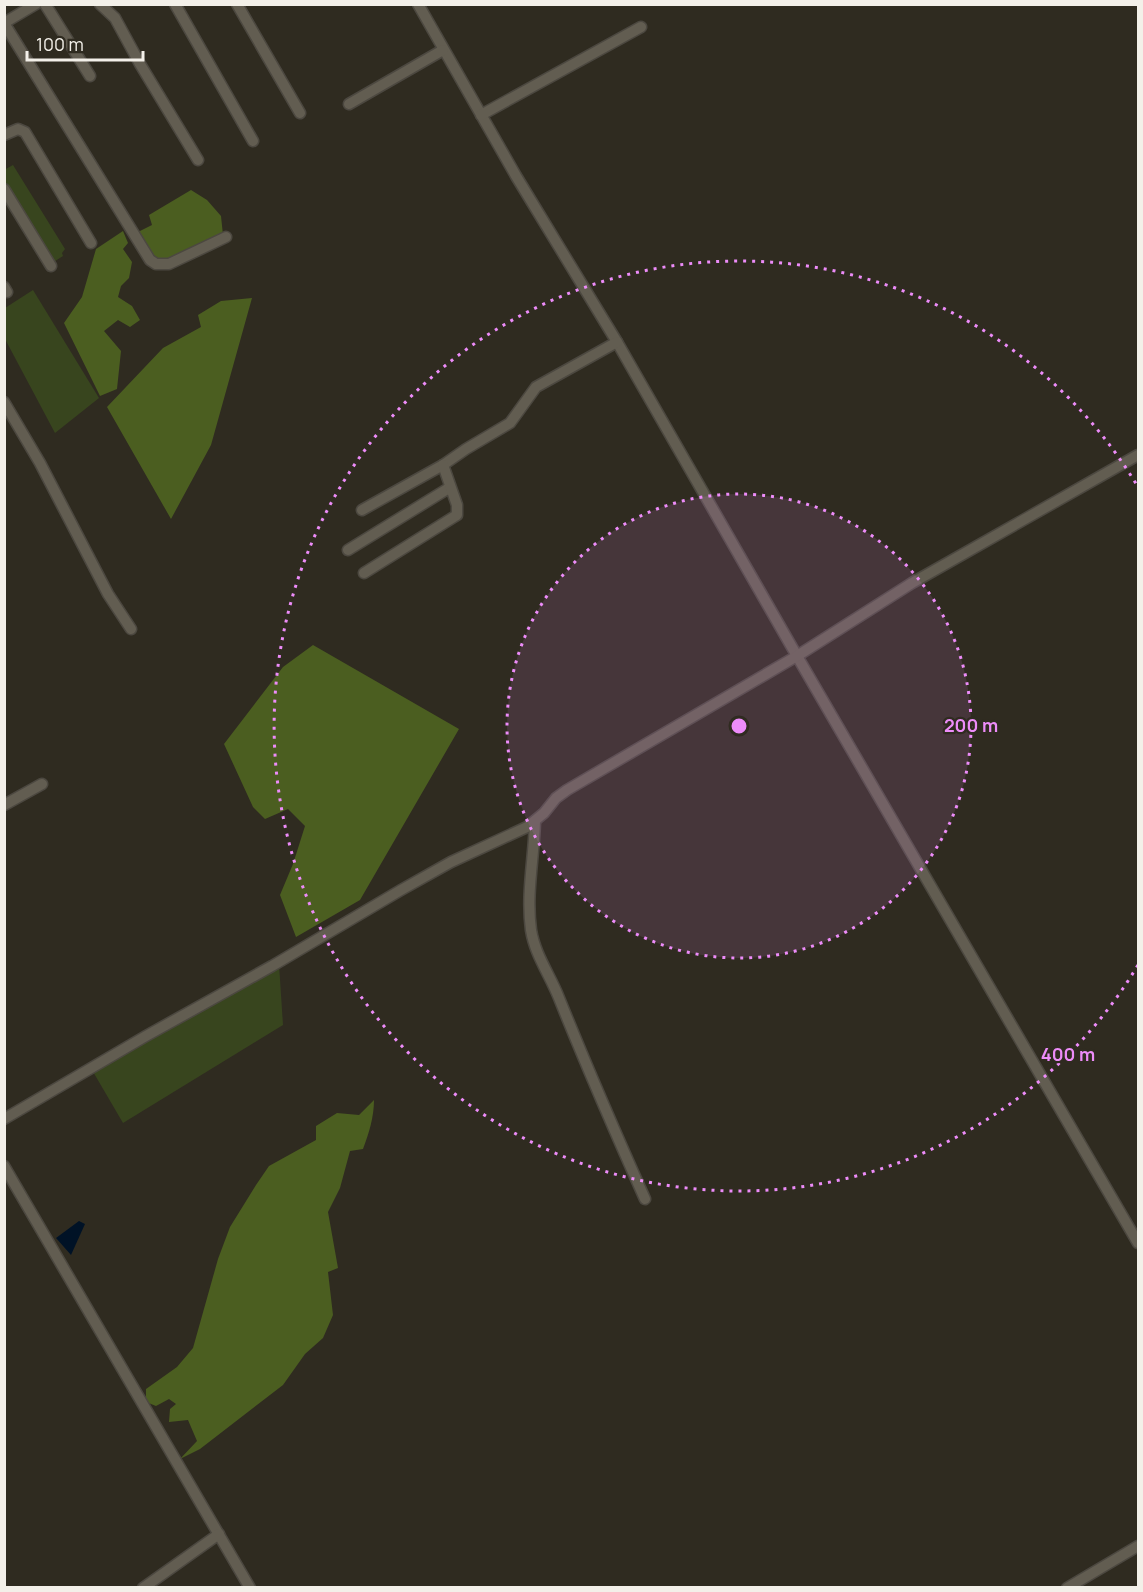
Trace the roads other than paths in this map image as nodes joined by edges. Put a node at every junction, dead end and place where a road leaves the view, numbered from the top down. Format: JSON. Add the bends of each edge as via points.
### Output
{"nodes":[{"id":1,"x":36,"y":4,"type":"edge"},
{"id":2,"x":45,"y":4,"type":"edge"},
{"id":3,"x":100,"y":4,"type":"edge"},
{"id":4,"x":175,"y":4,"type":"edge"},
{"id":5,"x":237,"y":4,"type":"edge"},
{"id":6,"x":418,"y":4,"type":"edge"},
{"id":7,"x":4,"y":23,"type":"edge"},
{"id":8,"x":641,"y":27,"type":"dead end"},
{"id":9,"x":444,"y":50,"type":"junction"},
{"id":10,"x":90,"y":76,"type":"dead end"},
{"id":11,"x":349,"y":104,"type":"dead end"},
{"id":12,"x":300,"y":113,"type":"dead end"},
{"id":13,"x":481,"y":115,"type":"junction"},
{"id":14,"x":4,"y":135,"type":"edge"},
{"id":15,"x":253,"y":141,"type":"dead end"},
{"id":16,"x":198,"y":160,"type":"dead end"},
{"id":17,"x":4,"y":189,"type":"edge"},
{"id":18,"x":226,"y":237,"type":"dead end"},
{"id":19,"x":91,"y":243,"type":"dead end"},
{"id":20,"x":51,"y":266,"type":"dead end"},
{"id":21,"x":617,"y":342,"type":"junction"},
{"id":22,"x":4,"y":402,"type":"edge"},
{"id":23,"x":1138,"y":455,"type":"edge"},
{"id":24,"x":443,"y":465,"type":"junction"},
{"id":25,"x":449,"y":488,"type":"junction"},
{"id":26,"x":362,"y":510,"type":"dead end"},
{"id":27,"x":348,"y":550,"type":"dead end"},
{"id":28,"x":364,"y":573,"type":"dead end"},
{"id":29,"x":131,"y":629,"type":"dead end"},
{"id":30,"x":797,"y":656,"type":"junction"},
{"id":31,"x":42,"y":784,"type":"dead end"},
{"id":32,"x":4,"y":805,"type":"edge"},
{"id":33,"x":535,"y":821,"type":"junction"},
{"id":34,"x":4,"y":1119,"type":"edge"},
{"id":35,"x":4,"y":1166,"type":"edge"},
{"id":36,"x":645,"y":1199,"type":"dead end"},
{"id":37,"x":1138,"y":1243,"type":"edge"},
{"id":38,"x":219,"y":1534,"type":"junction"},
{"id":39,"x":1138,"y":1546,"type":"edge"},
{"id":40,"x":143,"y":1587,"type":"edge"},
{"id":41,"x":250,"y":1587,"type":"edge"},
{"id":42,"x":1067,"y":1587,"type":"edge"}],
"edges":[{"from":1,"to":7,"type":"street"},
{"from":2,"to":10,"type":"street"},
{"from":3,"to":16,"type":"street","via":[[115,18]]},
{"from":4,"to":15,"type":"street"},
{"from":5,"to":12,"type":"street"},
{"from":6,"to":9,"type":"street"},
{"from":7,"to":18,"type":"street","via":[[150,260],[168,264]]},
{"from":8,"to":13,"type":"street"},
{"from":9,"to":11,"type":"street"},
{"from":9,"to":13,"type":"street"},
{"from":13,"to":21,"type":"street"},
{"from":14,"to":19,"type":"street","via":[[18,129],[24,132]]},
{"from":17,"to":20,"type":"street"},
{"from":21,"to":24,"type":"street","via":[[536,387],[510,423]]},
{"from":21,"to":30,"type":"street"},
{"from":22,"to":29,"type":"street"},
{"from":23,"to":30,"type":"street","via":[[912,584]]},
{"from":24,"to":25,"type":"street"},
{"from":24,"to":26,"type":"street"},
{"from":25,"to":27,"type":"street"},
{"from":25,"to":28,"type":"street","via":[[458,508],[456,516]]},
{"from":30,"to":33,"type":"street","via":[[567,790]]},
{"from":30,"to":37,"type":"street"},
{"from":31,"to":32,"type":"street"},
{"from":33,"to":34,"type":"street","via":[[451,862]]},
{"from":33,"to":36,"type":"street","via":[[529,880],[534,946]]},
{"from":35,"to":38,"type":"street"},
{"from":38,"to":40,"type":"street"},
{"from":38,"to":41,"type":"street"},
{"from":39,"to":42,"type":"street"}]}
